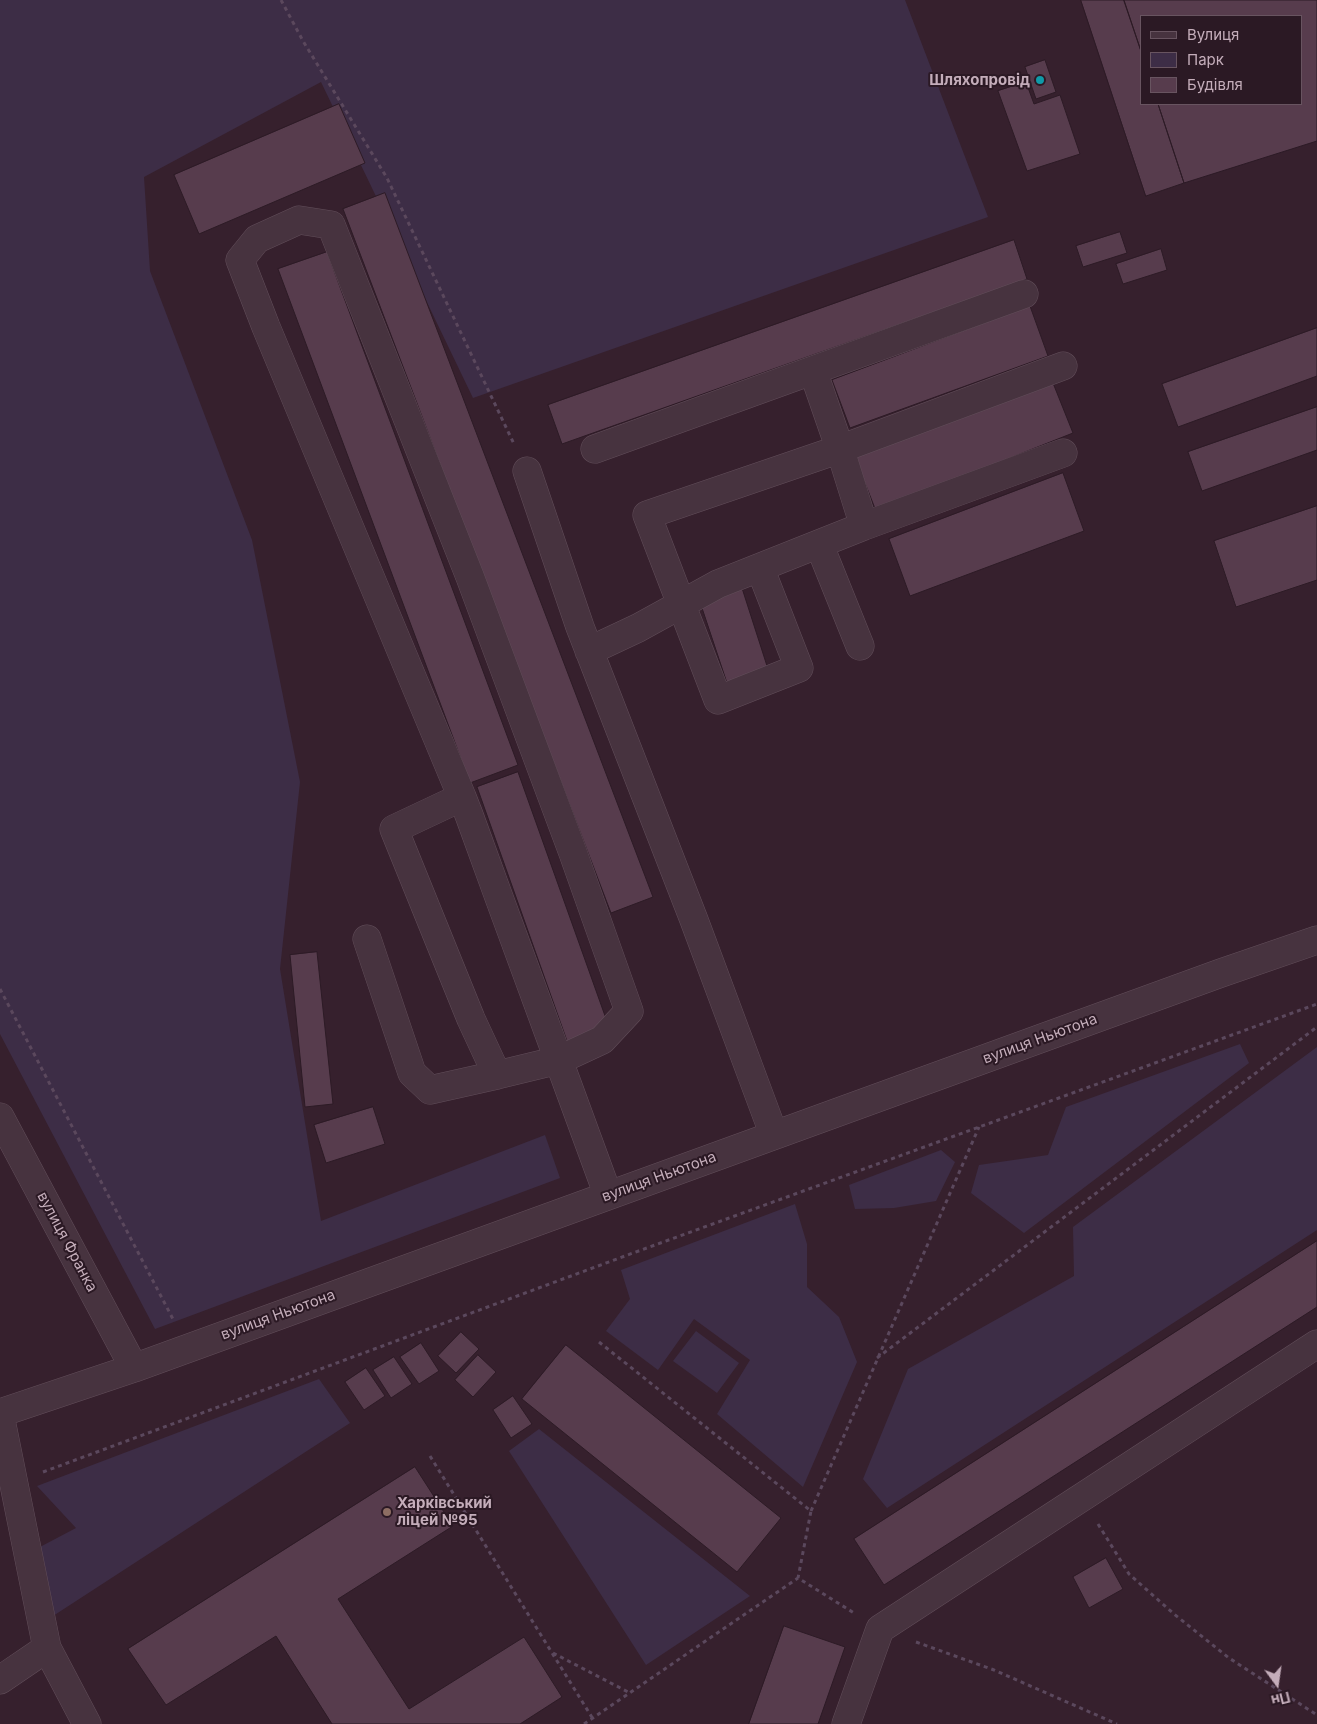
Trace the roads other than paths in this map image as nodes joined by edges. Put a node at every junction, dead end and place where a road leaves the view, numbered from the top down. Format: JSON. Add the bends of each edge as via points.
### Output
{"nodes":[{"id":1,"x":1024,"y":294,"type":"dead end"},
{"id":2,"x":1063,"y":366,"type":"dead end"},
{"id":3,"x":813,"y":371,"type":"junction"},
{"id":4,"x":596,"y":449,"type":"dead end"},
{"id":5,"x":840,"y":449,"type":"junction"},
{"id":6,"x":1063,"y":452,"type":"dead end"},
{"id":7,"x":527,"y":470,"type":"road end"},
{"id":8,"x":864,"y":526,"type":"junction"},
{"id":9,"x":819,"y":544,"type":"junction"},
{"id":10,"x":760,"y":568,"type":"junction"},
{"id":11,"x":682,"y":605,"type":"junction"},
{"id":12,"x":860,"y":646,"type":"dead end"},
{"id":13,"x":589,"y":651,"type":"junction"},
{"id":14,"x":462,"y":797,"type":"junction"},
{"id":15,"x":367,"y":939,"type":"dead end"},
{"id":16,"x":1317,"y":940,"type":"edge"},
{"id":17,"x":559,"y":1060,"type":"junction"},
{"id":18,"x":497,"y":1075,"type":"junction"},
{"id":19,"x":0,"y":1117,"type":"edge"},
{"id":20,"x":774,"y":1135,"type":"junction"},
{"id":21,"x":608,"y":1195,"type":"junction"},
{"id":22,"x":1317,"y":1344,"type":"edge"},
{"id":23,"x":134,"y":1368,"type":"junction"},
{"id":24,"x":0,"y":1414,"type":"edge"},
{"id":25,"x":47,"y":1648,"type":"junction"},
{"id":26,"x":0,"y":1680,"type":"edge"},
{"id":27,"x":87,"y":1724,"type":"edge"},
{"id":28,"x":846,"y":1724,"type":"edge"}],
"edges":[{"from":1,"to":3,"type":"street"},
{"from":2,"to":5,"type":"street"},
{"from":3,"to":4,"type":"street"},
{"from":3,"to":5,"type":"street"},
{"from":5,"to":8,"type":"street"},
{"from":5,"to":11,"type":"street","via":[[647,515]]},
{"from":6,"to":8,"type":"street"},
{"from":7,"to":13,"type":"street"},
{"from":8,"to":9,"type":"street"},
{"from":9,"to":10,"type":"street"},
{"from":9,"to":12,"type":"street"},
{"from":10,"to":11,"type":"street","via":[[718,584]]},
{"from":10,"to":11,"type":"street","via":[[799,668],[718,700]]},
{"from":11,"to":13,"type":"street"},
{"from":13,"to":20,"type":"street"},
{"from":14,"to":17,"type":"street"},
{"from":14,"to":17,"type":"street","via":[[240,260],[257,239],[300,220],[331,225],[474,586],[630,1011],[602,1040]]},
{"from":14,"to":18,"type":"street","via":[[394,829]]},
{"from":15,"to":18,"type":"street","via":[[412,1073],[430,1090]]},
{"from":16,"to":20,"type":"street","name":"вулиця Ньютона"},
{"from":17,"to":18,"type":"street"},
{"from":17,"to":21,"type":"street"},
{"from":19,"to":23,"type":"street","name":"вулиця Франка"},
{"from":20,"to":21,"type":"street","name":"вулиця Ньютона"},
{"from":21,"to":23,"type":"street","name":"вулиця Ньютона"},
{"from":22,"to":28,"type":"street","via":[[880,1629]]},
{"from":23,"to":24,"type":"street","name":"вулиця Ньютона"},
{"from":24,"to":25,"type":"street"},
{"from":25,"to":26,"type":"street"},
{"from":25,"to":27,"type":"street"}]}
